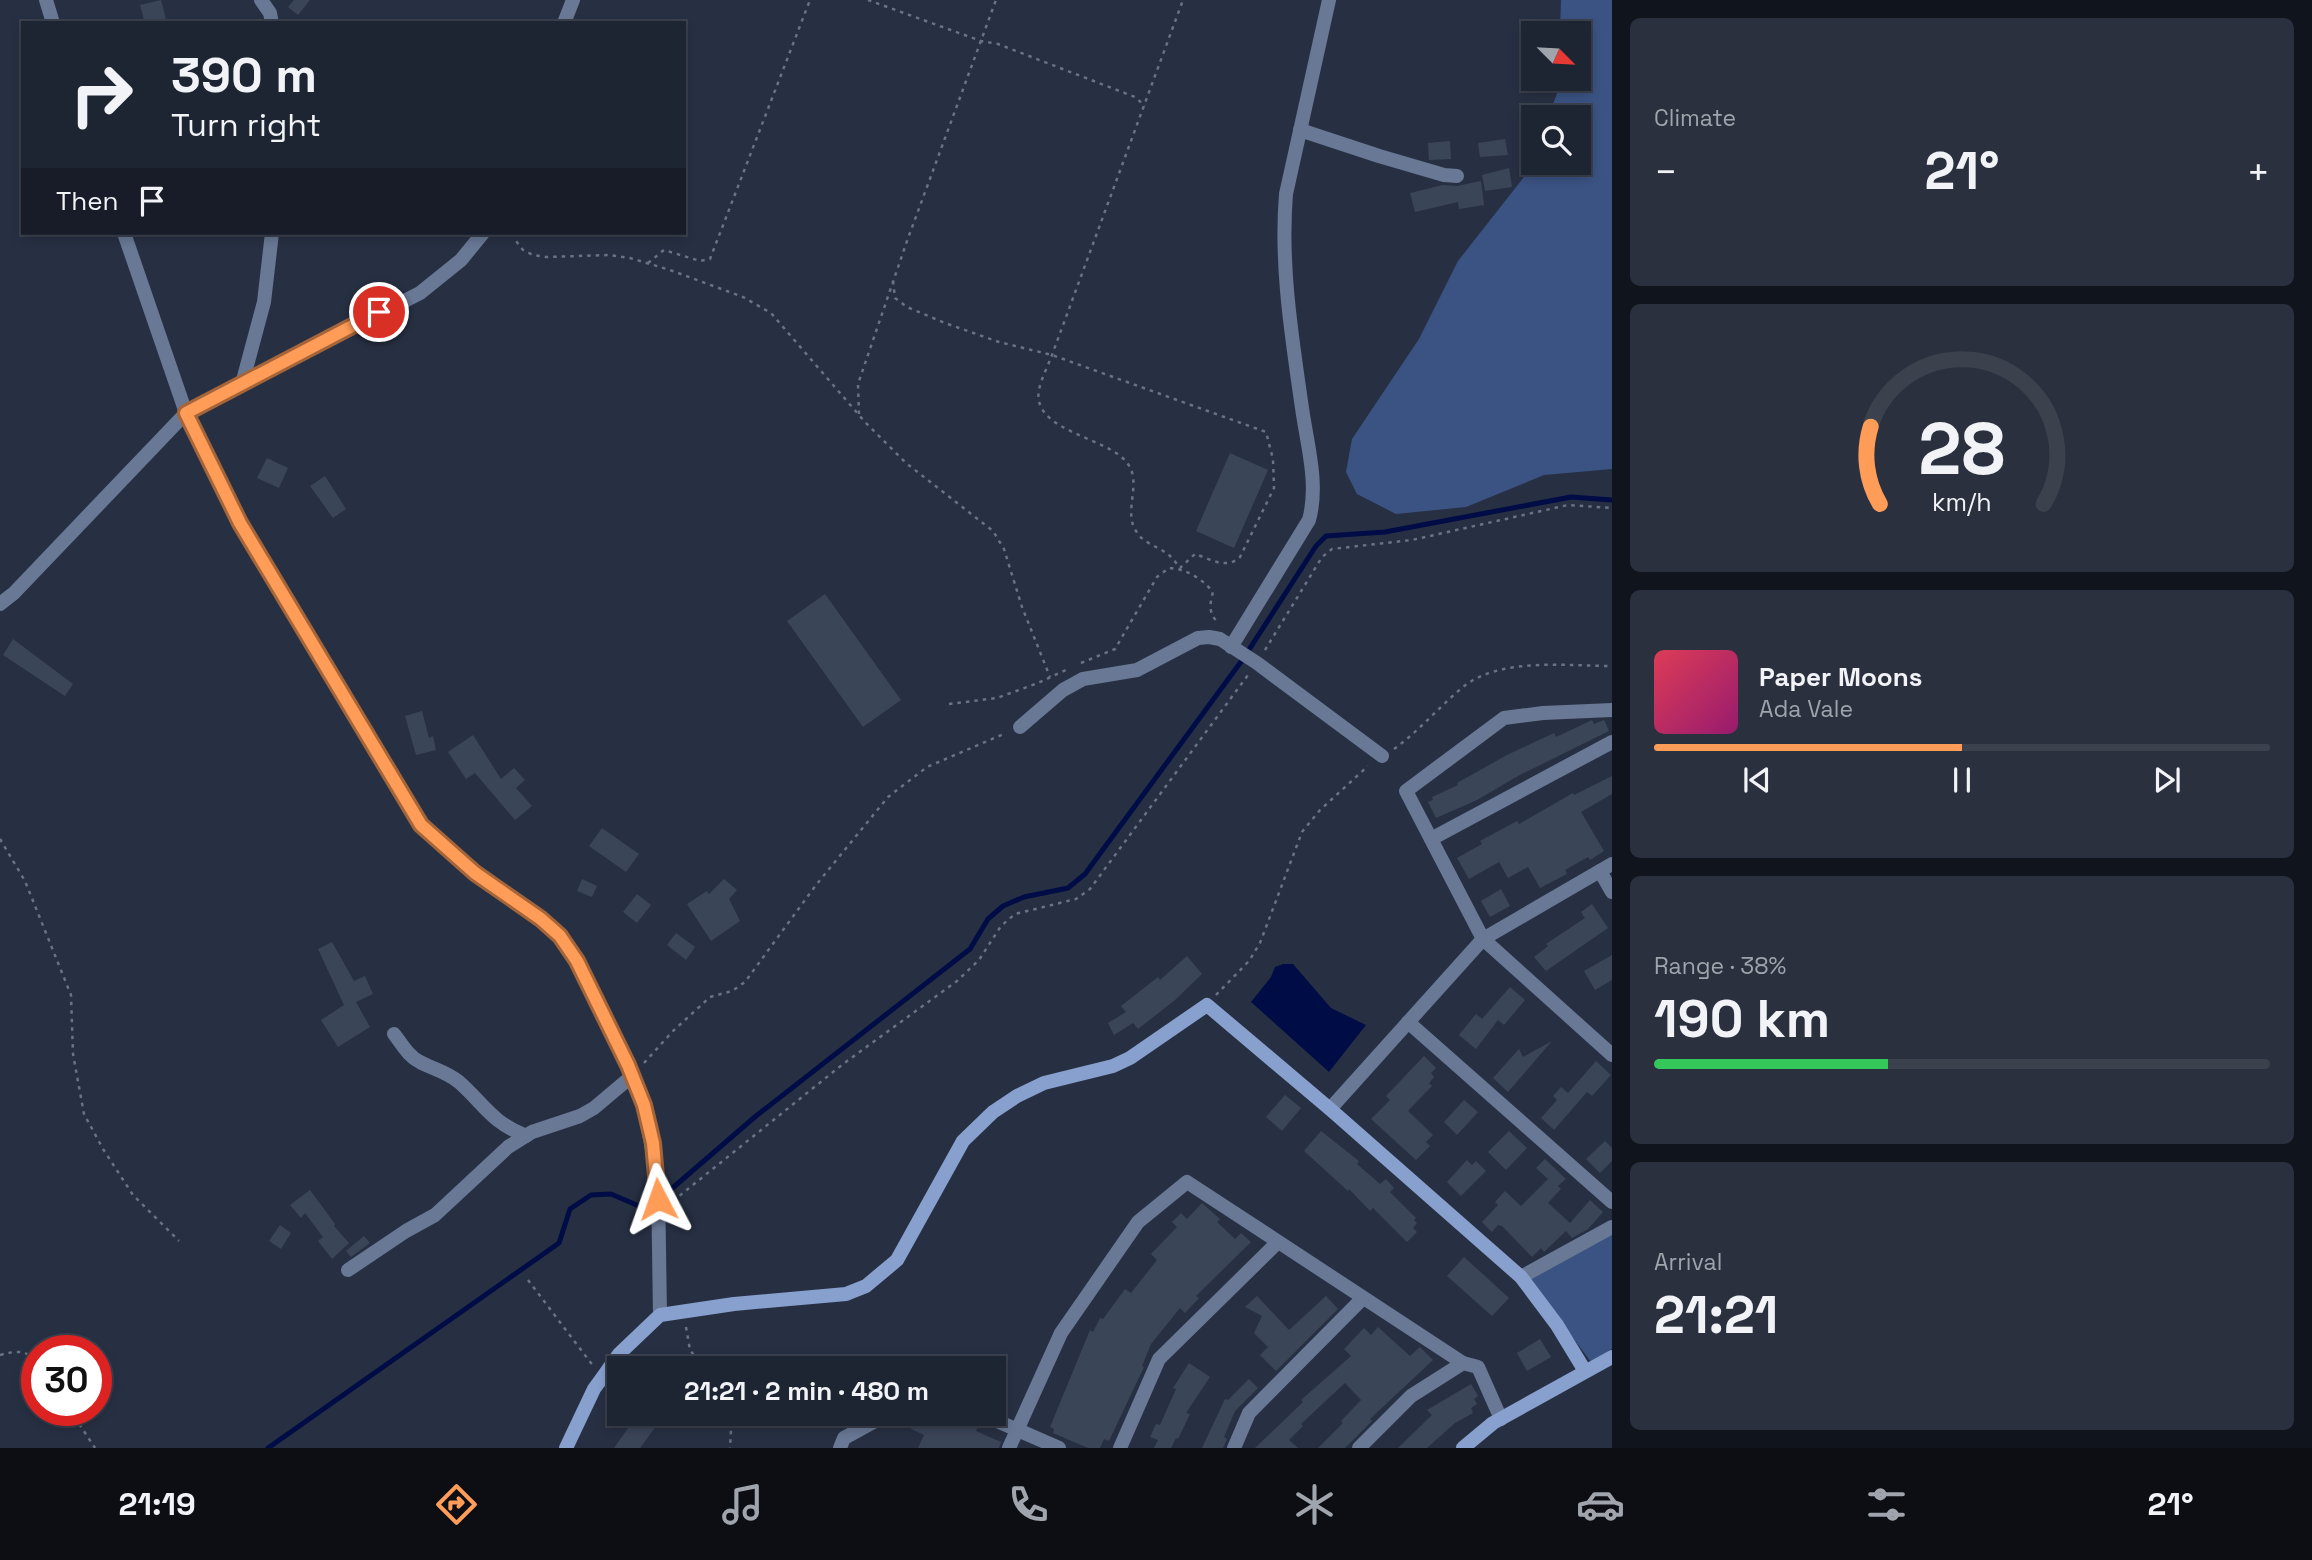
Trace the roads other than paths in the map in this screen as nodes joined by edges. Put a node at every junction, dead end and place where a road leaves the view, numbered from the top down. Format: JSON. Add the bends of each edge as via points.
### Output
{"nodes":[{"id":1,"x":46,"y":0,"type":"edge"},
{"id":2,"x":261,"y":0,"type":"edge"},
{"id":3,"x":573,"y":0,"type":"edge"},
{"id":4,"x":1329,"y":0,"type":"edge"},
{"id":5,"x":271,"y":18,"type":"edge"},
{"id":6,"x":52,"y":21,"type":"edge"},
{"id":7,"x":565,"y":21,"type":"edge"},
{"id":8,"x":1300,"y":130,"type":"junction"},
{"id":9,"x":1457,"y":176,"type":"dead end"},
{"id":10,"x":125,"y":235,"type":"edge"},
{"id":11,"x":272,"y":235,"type":"edge"},
{"id":12,"x":481,"y":235,"type":"edge"},
{"id":13,"x":242,"y":384,"type":"junction"},
{"id":14,"x":186,"y":413,"type":"junction"},
{"id":15,"x":0,"y":604,"type":"edge"},
{"id":16,"x":1234,"y":642,"type":"junction"},
{"id":17,"x":1612,"y":710,"type":"edge"},
{"id":18,"x":1020,"y":727,"type":"road end"},
{"id":19,"x":1612,"y":742,"type":"edge"},
{"id":20,"x":1382,"y":756,"type":"road end"},
{"id":21,"x":1431,"y":839,"type":"junction"},
{"id":22,"x":1606,"y":868,"type":"edge"},
{"id":23,"x":1612,"y":892,"type":"edge"},
{"id":24,"x":1483,"y":939,"type":"junction"},
{"id":25,"x":1408,"y":1022,"type":"junction"},
{"id":26,"x":394,"y":1034,"type":"dead end"},
{"id":27,"x":1612,"y":1055,"type":"edge"},
{"id":28,"x":632,"y":1076,"type":"junction"},
{"id":29,"x":1330,"y":1109,"type":"junction"},
{"id":30,"x":526,"y":1136,"type":"junction"},
{"id":31,"x":1612,"y":1202,"type":"edge"},
{"id":32,"x":1612,"y":1227,"type":"edge"},
{"id":33,"x":1278,"y":1242,"type":"junction"},
{"id":34,"x":348,"y":1270,"type":"dead end"},
{"id":35,"x":1521,"y":1277,"type":"junction"},
{"id":36,"x":1363,"y":1298,"type":"junction"},
{"id":37,"x":660,"y":1315,"type":"junction"},
{"id":38,"x":1612,"y":1357,"type":"edge"},
{"id":39,"x":1463,"y":1363,"type":"junction"},
{"id":40,"x":1585,"y":1371,"type":"junction"},
{"id":41,"x":1501,"y":1419,"type":"junction"},
{"id":42,"x":1006,"y":1425,"type":"edge"},
{"id":43,"x":866,"y":1426,"type":"edge"},
{"id":44,"x":1017,"y":1430,"type":"junction"},
{"id":45,"x":566,"y":1448,"type":"edge"},
{"id":46,"x":841,"y":1448,"type":"edge"},
{"id":47,"x":1009,"y":1448,"type":"edge"},
{"id":48,"x":1059,"y":1448,"type":"edge"},
{"id":49,"x":1120,"y":1448,"type":"edge"},
{"id":50,"x":1234,"y":1448,"type":"edge"},
{"id":51,"x":1359,"y":1448,"type":"edge"},
{"id":52,"x":1463,"y":1448,"type":"edge"}],
"edges":[{"from":1,"to":6,"type":"street"},
{"from":2,"to":5,"type":"street"},
{"from":3,"to":7,"type":"street"},
{"from":4,"to":8,"type":"street"},
{"from":8,"to":9,"type":"street"},
{"from":8,"to":16,"type":"street","via":[[1286,194],[1283,244],[1314,486],[1312,509],[1310,520]]},
{"from":10,"to":14,"type":"street"},
{"from":11,"to":13,"type":"street","via":[[264,302]]},
{"from":12,"to":13,"type":"street","via":[[461,260],[420,293]]},
{"from":13,"to":14,"type":"street"},
{"from":14,"to":15,"type":"street"},
{"from":14,"to":28,"type":"street","via":[[240,523],[421,825],[475,873],[560,936],[577,961]]},
{"from":16,"to":18,"type":"street","via":[[1199,638],[1137,670],[1083,679]]},
{"from":16,"to":20,"type":"street"},
{"from":17,"to":21,"type":"street","via":[[1504,718],[1406,791]]},
{"from":19,"to":21,"type":"street"},
{"from":21,"to":24,"type":"street"},
{"from":22,"to":23,"type":"street"},
{"from":22,"to":24,"type":"street"},
{"from":24,"to":25,"type":"street"},
{"from":24,"to":27,"type":"street"},
{"from":25,"to":29,"type":"street"},
{"from":25,"to":31,"type":"street"},
{"from":26,"to":30,"type":"street","via":[[417,1061],[459,1082],[488,1114]]},
{"from":28,"to":30,"type":"street","via":[[580,1116]]},
{"from":28,"to":37,"type":"street","via":[[644,1105],[658,1183]]},
{"from":29,"to":35,"type":"street"},
{"from":29,"to":37,"type":"street","via":[[1207,1005],[1130,1058],[1044,1083],[993,1112],[963,1141],[897,1259],[866,1286],[846,1294]]},
{"from":30,"to":34,"type":"street","via":[[435,1214]]},
{"from":32,"to":35,"type":"street"},
{"from":33,"to":36,"type":"street"},
{"from":33,"to":44,"type":"street","via":[[1187,1182],[1138,1222],[1068,1321]]},
{"from":33,"to":49,"type":"street","via":[[1159,1359]]},
{"from":35,"to":40,"type":"street"},
{"from":36,"to":39,"type":"street"},
{"from":36,"to":50,"type":"street","via":[[1249,1413]]},
{"from":37,"to":45,"type":"street","via":[[618,1354],[594,1389]]},
{"from":38,"to":40,"type":"street"},
{"from":39,"to":41,"type":"street","via":[[1478,1367]]},
{"from":39,"to":51,"type":"street","via":[[1411,1396]]},
{"from":40,"to":41,"type":"street"},
{"from":41,"to":52,"type":"street"},
{"from":42,"to":44,"type":"street"},
{"from":43,"to":46,"type":"street","via":[[844,1438]]},
{"from":44,"to":47,"type":"street"},
{"from":44,"to":48,"type":"street"}]}
